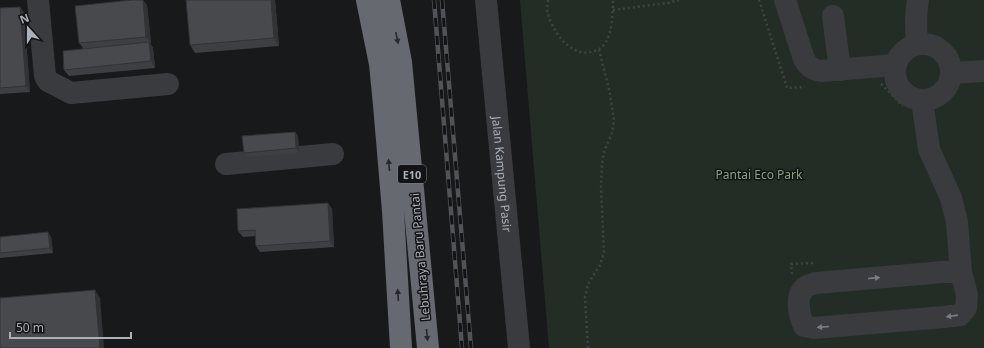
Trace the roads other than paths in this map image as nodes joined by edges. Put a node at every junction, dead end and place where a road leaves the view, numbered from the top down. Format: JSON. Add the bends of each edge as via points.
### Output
{"nodes":[{"id":1,"x":38,"y":0,"type":"edge"},
{"id":2,"x":367,"y":0,"type":"edge"},
{"id":3,"x":389,"y":0,"type":"edge"},
{"id":4,"x":486,"y":0,"type":"edge"},
{"id":5,"x":785,"y":0,"type":"edge"},
{"id":6,"x":918,"y":0,"type":"edge"},
{"id":7,"x":833,"y":16,"type":"dead end"},
{"id":8,"x":917,"y":44,"type":"junction"},
{"id":9,"x":895,"y":65,"type":"junction"},
{"id":10,"x":840,"y":70,"type":"junction"},
{"id":11,"x":984,"y":71,"type":"edge"},
{"id":12,"x":952,"y":73,"type":"junction"},
{"id":13,"x":168,"y":84,"type":"dead end"},
{"id":14,"x":913,"y":104,"type":"junction"},
{"id":15,"x":333,"y":154,"type":"dead end"},
{"id":16,"x":226,"y":164,"type":"dead end"},
{"id":17,"x":961,"y":272,"type":"junction"},
{"id":18,"x":401,"y":348,"type":"edge"},
{"id":19,"x":428,"y":348,"type":"edge"},
{"id":20,"x":519,"y":348,"type":"edge"}],
"edges":[{"from":1,"to":13,"type":"street","via":[[45,76],[48,81],[71,93]]},
{"from":18,"to":2,"type":"highway","name":"Lebuhraya Baru Pantai","number":"E10","one_way":true,"via":[[393,211],[380,64]]},
{"from":3,"to":19,"type":"highway","name":"Lebuhraya Baru Pantai","number":"E10","one_way":true,"via":[[401,62]]},
{"from":4,"to":20,"type":"street","name":"Jalan Kampung Pasir"},
{"from":5,"to":10,"type":"street","via":[[807,64],[816,70]]},
{"from":6,"to":8,"type":"street"},
{"from":7,"to":10,"type":"street"},
{"from":8,"to":9,"type":"street","via":[[905,50]]},
{"from":8,"to":12,"type":"street","via":[[930,44],[946,54]]},
{"from":9,"to":10,"type":"street"},
{"from":9,"to":14,"type":"street","via":[[896,83],[901,91],[917,100]]},
{"from":11,"to":12,"type":"street"},
{"from":12,"to":14,"type":"street","via":[[950,82],[937,97]]},
{"from":14,"to":17,"type":"street","via":[[929,149],[951,198],[957,222]]},
{"from":15,"to":16,"type":"street"},
{"from":17,"to":17,"type":"street","one_way":true,"via":[[967,295],[966,308],[960,314],[814,328],[804,326],[800,317],[800,293],[816,283]]}]}
